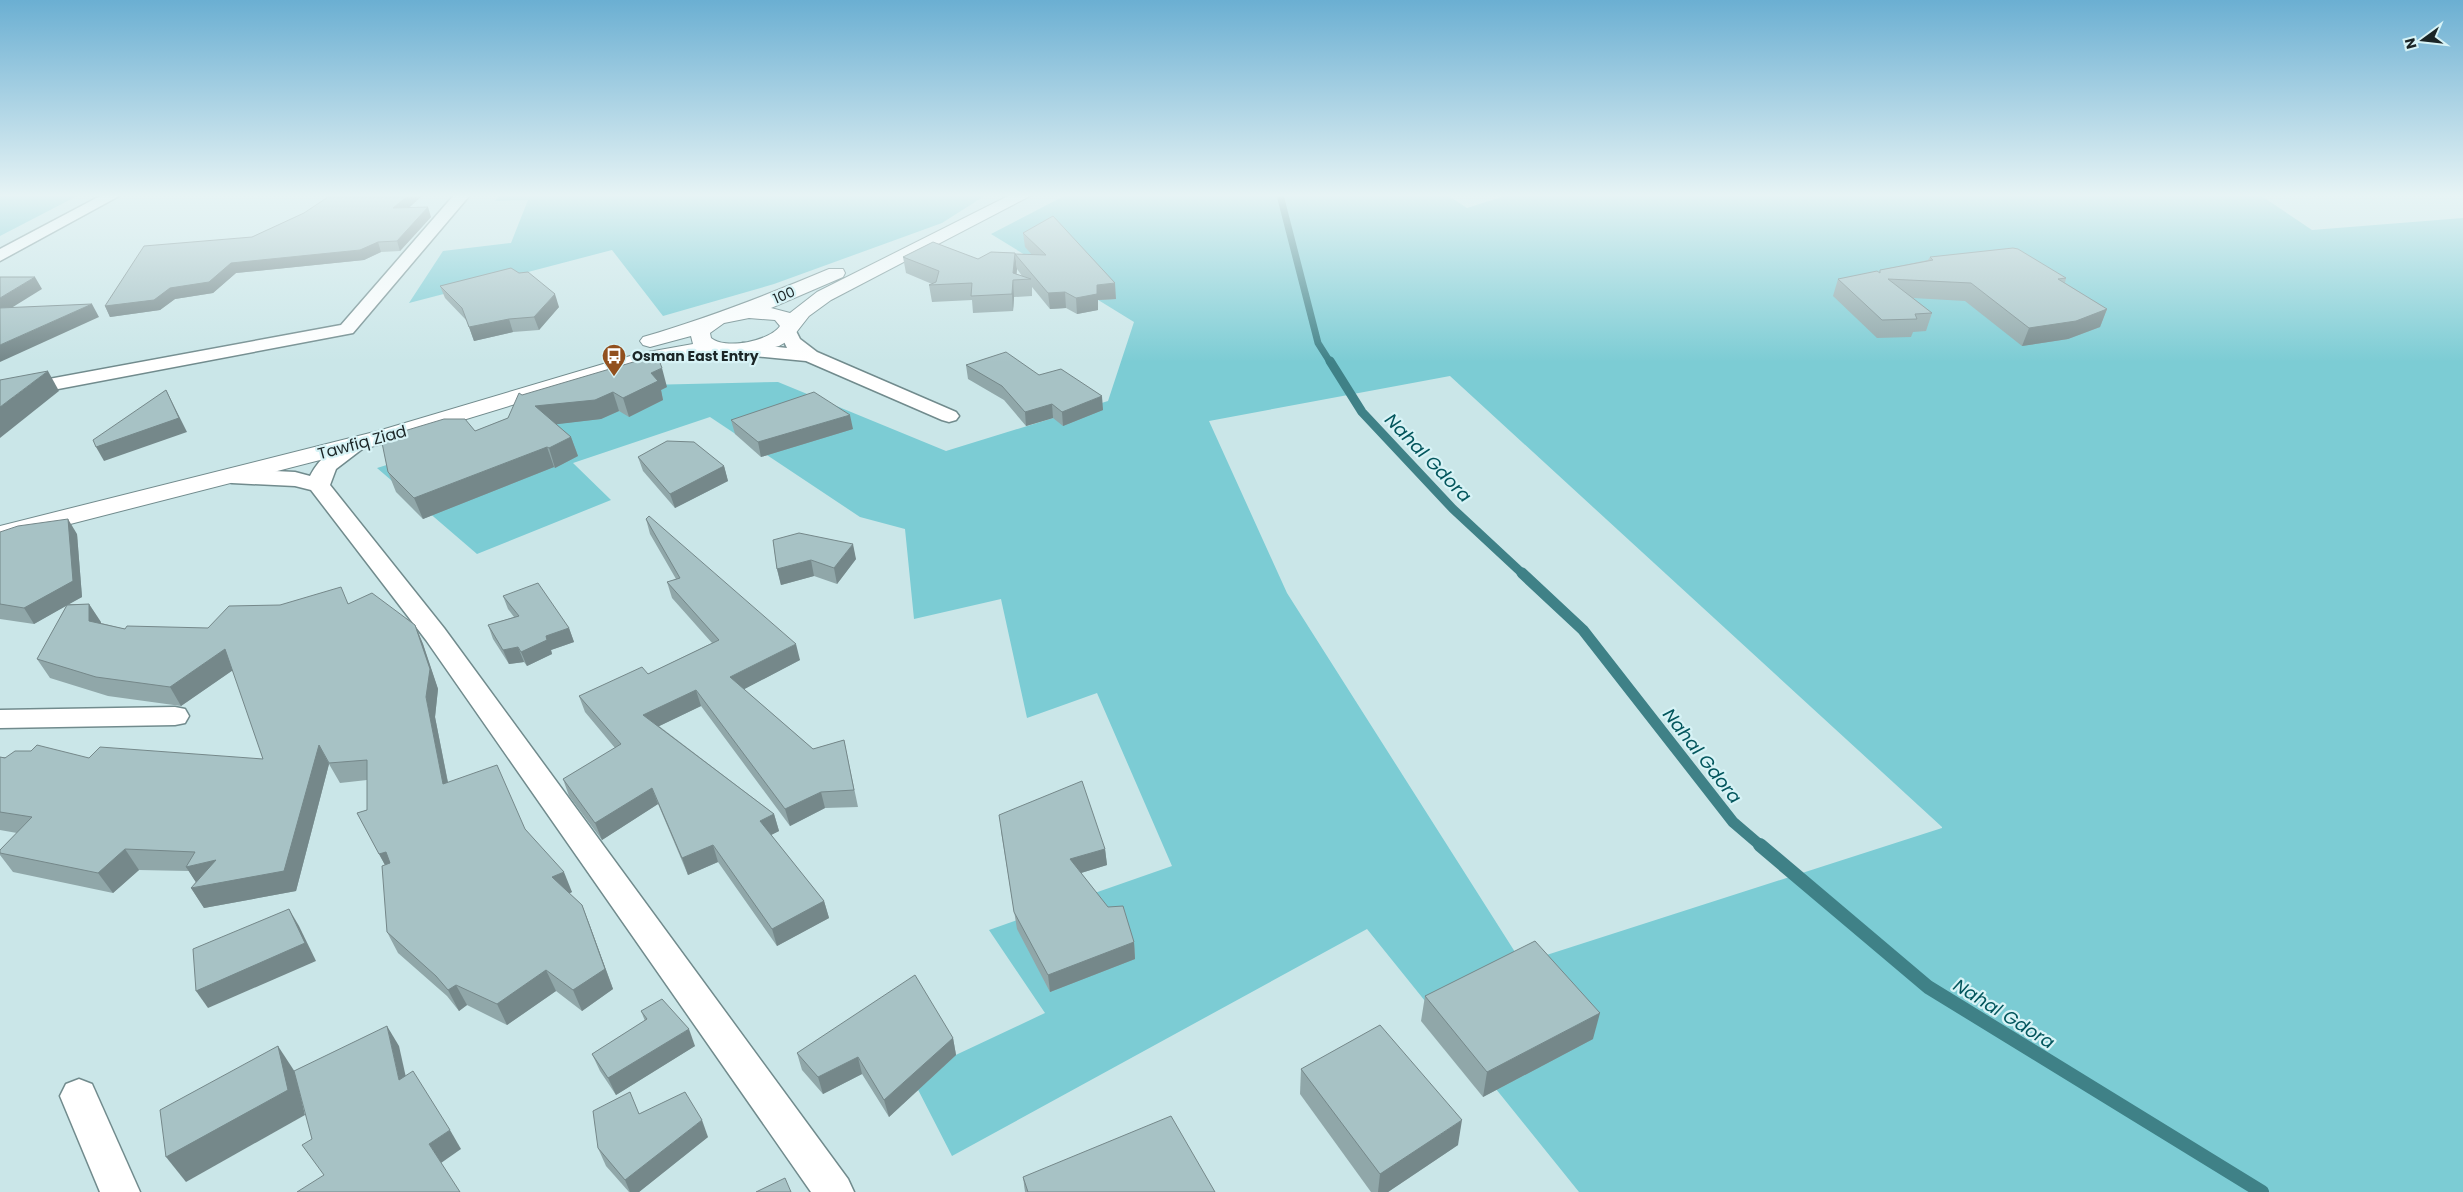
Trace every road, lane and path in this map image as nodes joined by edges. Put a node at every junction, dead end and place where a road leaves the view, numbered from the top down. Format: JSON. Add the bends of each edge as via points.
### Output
{"nodes":[{"id":1,"x":415,"y":251,"type":"edge"},
{"id":2,"x":883,"y":251,"type":"edge"},
{"id":3,"x":914,"y":251,"type":"edge"},
{"id":4,"x":736,"y":314,"type":"junction"},
{"id":5,"x":706,"y":325,"type":"junction"},
{"id":6,"x":789,"y":328,"type":"junction"},
{"id":7,"x":733,"y":349,"type":"junction"},
{"id":8,"x":810,"y":356,"type":"junction"},
{"id":9,"x":0,"y":394,"type":"edge"},
{"id":10,"x":949,"y":416,"type":"dead end"},
{"id":11,"x":359,"y":443,"type":"junction"},
{"id":12,"x":232,"y":476,"type":"junction"},
{"id":13,"x":319,"y":485,"type":"junction"},
{"id":14,"x":0,"y":517,"type":"edge"},
{"id":15,"x":0,"y":534,"type":"edge"},
{"id":16,"x":175,"y":716,"type":"dead end"},
{"id":17,"x":0,"y":719,"type":"edge"},
{"id":18,"x":79,"y":1096,"type":"dead end"},
{"id":19,"x":120,"y":1192,"type":"edge"},
{"id":20,"x":834,"y":1192,"type":"edge"}],
"edges":[{"from":1,"to":9,"type":"street","via":[[347,329]]},
{"from":2,"to":4,"type":"main road","name":"100"},
{"from":3,"to":6,"type":"main road","name":"100","via":[[847,283],[808,307]]},
{"from":4,"to":5,"type":"main road","number":"100"},
{"from":4,"to":6,"type":"main road","number":"100","via":[[773,313],[782,316]]},
{"from":5,"to":7,"type":"main road","via":[[700,331],[702,343]]},
{"from":5,"to":14,"type":"main road","name":"Tawfiq Ziad","via":[[392,416]]},
{"from":6,"to":7,"type":"main road","name":"100","via":[[773,342]]},
{"from":6,"to":8,"type":"street","via":[[789,339]]},
{"from":7,"to":8,"type":"street"},
{"from":7,"to":11,"type":"main road","name":"Tawfiq Ziad","via":[[689,350],[630,362]]},
{"from":8,"to":10,"type":"street"},
{"from":11,"to":12,"type":"main road","name":"Tawfiq Ziad"},
{"from":11,"to":13,"type":"street","via":[[333,458],[321,473]]},
{"from":12,"to":13,"type":"street","via":[[295,479]]},
{"from":12,"to":15,"type":"main road","name":"Tawfiq Ziad"},
{"from":13,"to":20,"type":"street","via":[[435,634]]},
{"from":16,"to":17,"type":"street"},
{"from":18,"to":19,"type":"street"}]}
